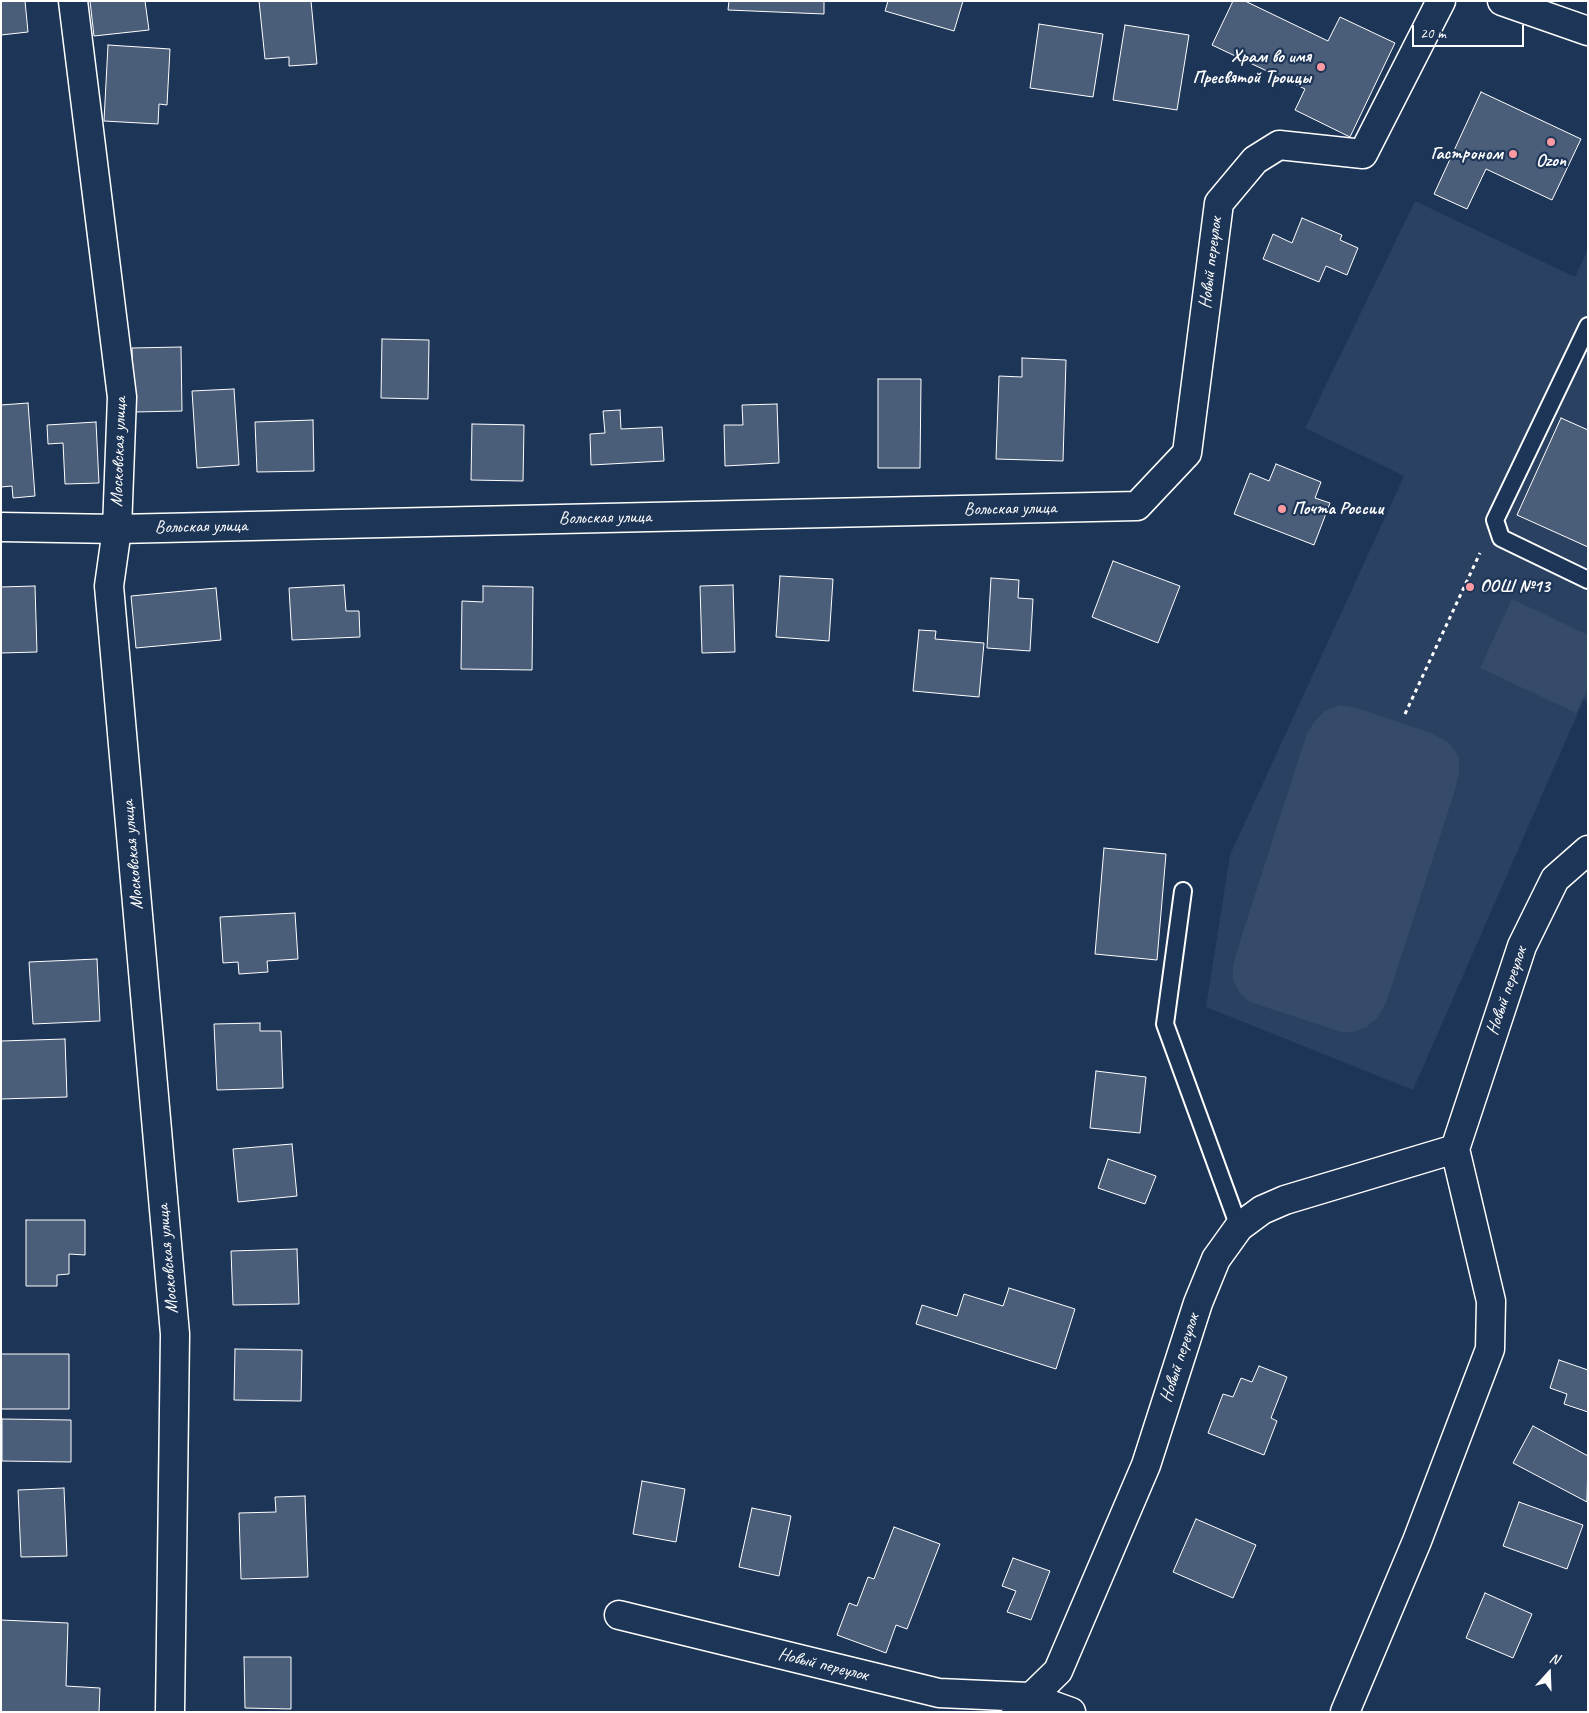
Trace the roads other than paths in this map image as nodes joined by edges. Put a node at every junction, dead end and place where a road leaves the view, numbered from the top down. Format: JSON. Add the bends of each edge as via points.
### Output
{"nodes":[{"id":1,"x":73,"y":1,"type":"edge"},
{"id":2,"x":1441,"y":1,"type":"edge"},
{"id":3,"x":1502,"y":1,"type":"edge"},
{"id":4,"x":1588,"y":32,"type":"edge"},
{"id":5,"x":1588,"y":326,"type":"edge"},
{"id":6,"x":1187,"y":453,"type":"joint"},
{"id":7,"x":1,"y":527,"type":"edge"},
{"id":8,"x":116,"y":529,"type":"junction"},
{"id":9,"x":1588,"y":580,"type":"edge"},
{"id":10,"x":1588,"y":850,"type":"edge"},
{"id":11,"x":1182,"y":891,"type":"dead end"},
{"id":12,"x":1454,"y":1149,"type":"junction"},
{"id":13,"x":1239,"y":1226,"type":"junction"},
{"id":14,"x":619,"y":1615,"type":"dead end"},
{"id":15,"x":1023,"y":1705,"type":"edge"},
{"id":16,"x":170,"y":1712,"type":"edge"},
{"id":17,"x":1071,"y":1712,"type":"edge"},
{"id":18,"x":1345,"y":1712,"type":"edge"}],
"edges":[{"from":1,"to":8,"type":"street","name":"Московская улица","via":[[122,397]]},
{"from":2,"to":6,"type":"street","name":"Новый переулок","via":[[1363,154],[1279,145],[1255,160],[1219,204]]},
{"from":3,"to":4,"type":"street"},
{"from":5,"to":9,"type":"lane","via":[[1495,520],[1501,538]]},
{"from":6,"to":8,"type":"street","name":"Вольская улица","via":[[1137,506]]},
{"from":7,"to":8,"type":"street","name":"Вольская улица"},
{"from":8,"to":16,"type":"street","name":"Московская улица","via":[[109,586],[175,1334]]},
{"from":10,"to":12,"type":"street","name":"Новый переулок","via":[[1555,879],[1522,946]]},
{"from":11,"to":13,"type":"lane","via":[[1165,1024]]},
{"from":12,"to":13,"type":"street","name":"Новый переулок","via":[[1285,1200],[1262,1210]]},
{"from":12,"to":18,"type":"street","via":[[1491,1301],[1490,1349],[1417,1541]]},
{"from":13,"to":15,"type":"street","name":"Новый переулок","via":[[1216,1259],[1198,1303],[1146,1465],[1058,1671]]},
{"from":14,"to":15,"type":"street","name":"Новый переулок","via":[[939,1693]]},
{"from":15,"to":17,"type":"street","name":"Новый переулок"}]}
